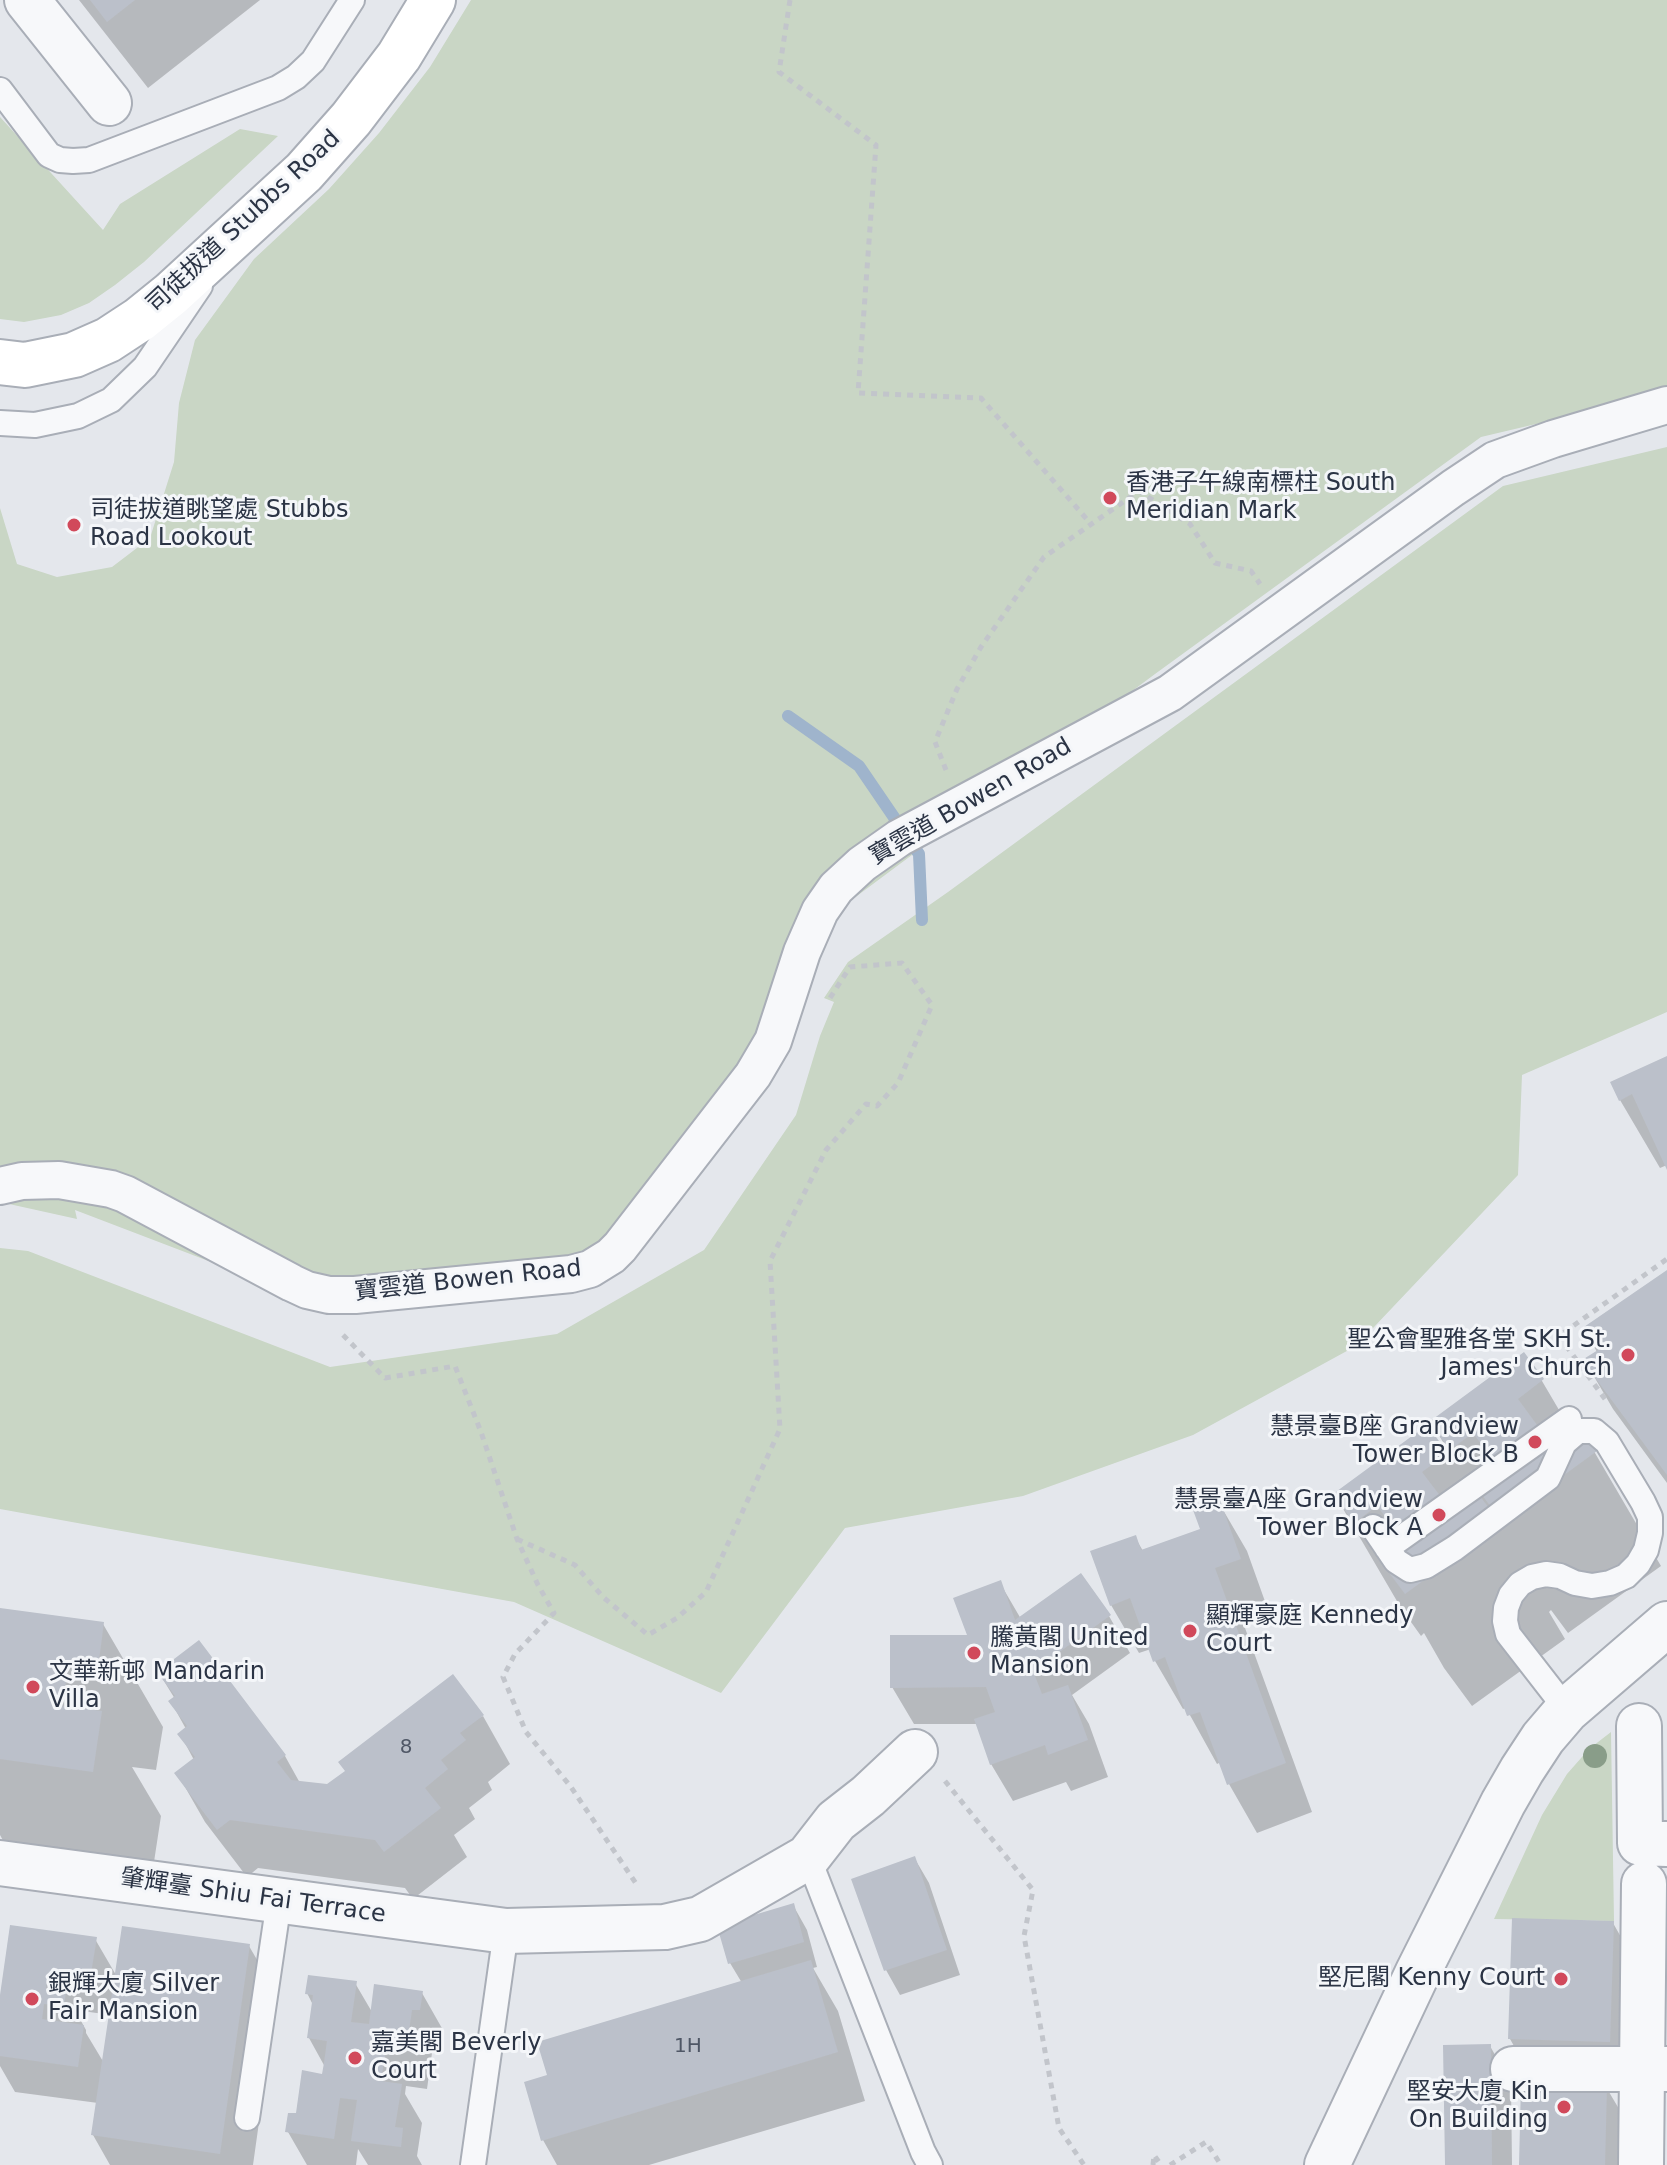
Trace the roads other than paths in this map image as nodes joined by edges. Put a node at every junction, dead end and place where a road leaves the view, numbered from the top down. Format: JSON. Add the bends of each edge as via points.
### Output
{"nodes":[{"id":1,"x":27,"y":0,"type":"edge"},
{"id":2,"x":352,"y":0,"type":"edge"},
{"id":3,"x":433,"y":0,"type":"edge"},
{"id":4,"x":0,"y":90,"type":"edge"},
{"id":5,"x":109,"y":103,"type":"dead end"},
{"id":6,"x":230,"y":240,"type":"junction"},
{"id":7,"x":0,"y":362,"type":"edge"},
{"id":8,"x":1667,"y":405,"type":"edge"},
{"id":9,"x":0,"y":423,"type":"edge"},
{"id":10,"x":0,"y":1186,"type":"edge"},
{"id":11,"x":1569,"y":1419,"type":"dead end"},
{"id":12,"x":1373,"y":1527,"type":"dead end"},
{"id":13,"x":1387,"y":1548,"type":"junction"},
{"id":14,"x":1667,"y":1624,"type":"edge"},
{"id":15,"x":1567,"y":1710,"type":"junction"},
{"id":16,"x":1639,"y":1726,"type":"dead end"},
{"id":17,"x":929,"y":1764,"type":"road end"},
{"id":18,"x":808,"y":1857,"type":"junction"},
{"id":19,"x":1650,"y":1857,"type":"edge"},
{"id":20,"x":0,"y":1863,"type":"edge"},
{"id":21,"x":279,"y":1901,"type":"junction"},
{"id":22,"x":506,"y":1931,"type":"junction"},
{"id":23,"x":1513,"y":2069,"type":"dead end"},
{"id":24,"x":1655,"y":2070,"type":"edge"},
{"id":25,"x":247,"y":2118,"type":"dead end"},
{"id":26,"x":473,"y":2165,"type":"edge"},
{"id":27,"x":930,"y":2165,"type":"edge"},
{"id":28,"x":1327,"y":2165,"type":"edge"},
{"id":29,"x":1641,"y":2165,"type":"edge"}],
"edges":[{"from":1,"to":5,"type":"street"},
{"from":2,"to":4,"type":"lane","via":[[313,61],[278,88],[89,160],[49,155]]},
{"from":3,"to":6,"type":"main road","name":"司徒拔道 Stubbs Road","via":[[351,119],[304,172]]},
{"from":6,"to":7,"type":"main road","name":"司徒拔道 Stubbs Road","via":[[151,311],[108,340],[74,355],[25,365]]},
{"from":6,"to":9,"type":"lane","via":[[145,367],[111,400],[78,416],[35,425]]},
{"from":8,"to":10,"type":"street","name":"寶雲道 Bowen Road","via":[[1495,460],[1170,693],[930,821],[847,877],[828,898],[806,940],[763,1059],[629,1235],[611,1256],[590,1269],[329,1295],[292,1283],[111,1189],[59,1180]]},
{"from":11,"to":13,"type":"lane"},
{"from":12,"to":13,"type":"lane"},
{"from":13,"to":15,"type":"lane","via":[[1410,1570],[1426,1566],[1548,1478],[1564,1443],[1578,1431],[1594,1431],[1607,1442],[1650,1517],[1646,1550],[1638,1564],[1626,1576],[1592,1586],[1560,1576],[1532,1577],[1520,1584],[1506,1608],[1508,1634]]},
{"from":14,"to":15,"type":"street"},
{"from":15,"to":28,"type":"street","via":[[1503,1803]]},
{"from":16,"to":19,"type":"street"},
{"from":17,"to":18,"type":"street","name":"肇輝臺 Shiu Fai Terrace","via":[[868,1796],[836,1821]]},
{"from":18,"to":22,"type":"street","name":"肇輝臺 Shiu Fai Terrace","via":[[700,1919],[665,1927]]},
{"from":18,"to":27,"type":"lane"},
{"from":19,"to":24,"type":"street"},
{"from":20,"to":21,"type":"street","name":"肇輝臺 Shiu Fai Terrace"},
{"from":21,"to":22,"type":"street","name":"肇輝臺 Shiu Fai Terrace"},
{"from":21,"to":25,"type":"lane"},
{"from":22,"to":26,"type":"lane"},
{"from":23,"to":24,"type":"street"},
{"from":24,"to":29,"type":"street"}]}
